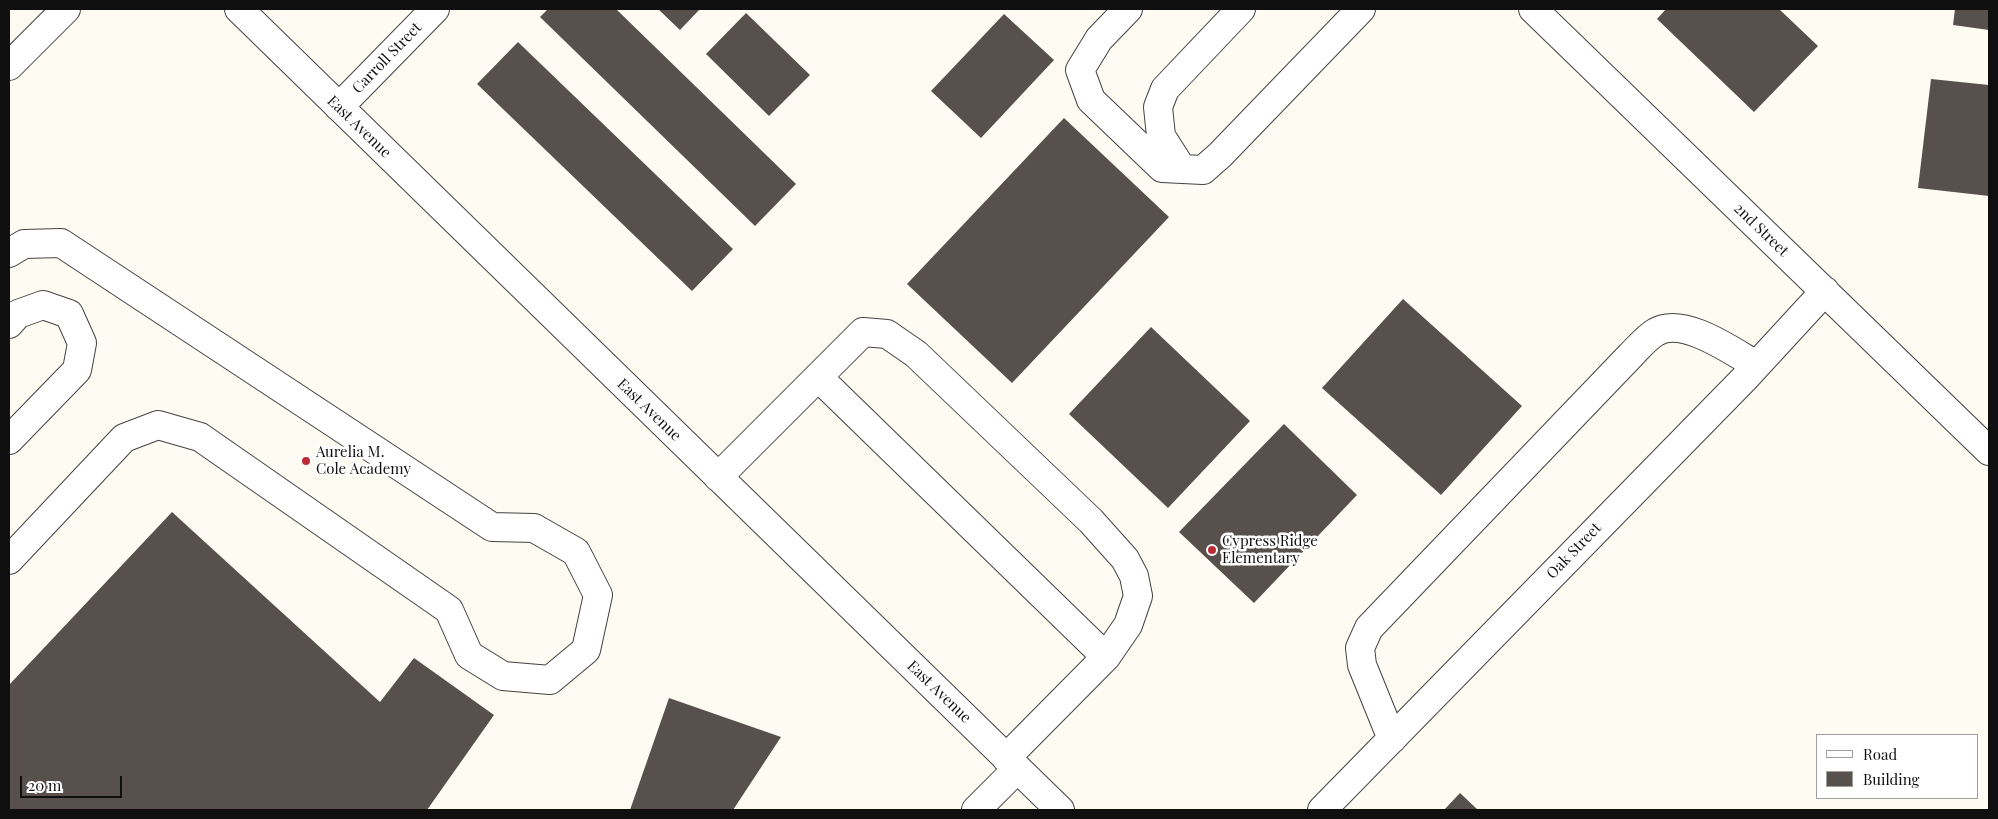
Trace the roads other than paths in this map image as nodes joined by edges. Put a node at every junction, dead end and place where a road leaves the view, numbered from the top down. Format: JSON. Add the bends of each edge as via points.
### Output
{"nodes":[{"id":1,"x":66,"y":9,"type":"edge"},
{"id":2,"x":238,"y":9,"type":"edge"},
{"id":3,"x":435,"y":9,"type":"edge"},
{"id":4,"x":1128,"y":9,"type":"edge"},
{"id":5,"x":1241,"y":9,"type":"edge"},
{"id":6,"x":1361,"y":9,"type":"edge"},
{"id":7,"x":1533,"y":9,"type":"edge"},
{"id":8,"x":9,"y":66,"type":"edge"},
{"id":9,"x":339,"y":107,"type":"junction"},
{"id":10,"x":1182,"y":169,"type":"junction"},
{"id":11,"x":9,"y":253,"type":"edge"},
{"id":12,"x":1825,"y":291,"type":"junction"},
{"id":13,"x":9,"y":324,"type":"edge"},
{"id":14,"x":1756,"y":365,"type":"junction"},
{"id":15,"x":818,"y":377,"type":"junction"},
{"id":16,"x":9,"y":440,"type":"edge"},
{"id":17,"x":1989,"y":451,"type":"edge"},
{"id":18,"x":718,"y":477,"type":"junction"},
{"id":19,"x":9,"y":560,"type":"edge"},
{"id":20,"x":1106,"y":657,"type":"junction"},
{"id":21,"x":1392,"y":739,"type":"junction"},
{"id":22,"x":1011,"y":763,"type":"junction"},
{"id":23,"x":976,"y":810,"type":"edge"},
{"id":24,"x":1060,"y":810,"type":"edge"},
{"id":25,"x":1322,"y":810,"type":"edge"}],
"edges":[{"from":1,"to":8,"type":"street"},
{"from":2,"to":9,"type":"street","name":"East Avenue"},
{"from":3,"to":9,"type":"street","name":"Carroll Street"},
{"from":4,"to":10,"type":"street","via":[[1099,39],[1080,70],[1091,100],[1131,140],[1162,168]]},
{"from":5,"to":10,"type":"street","via":[[1166,89],[1158,107],[1161,136]]},
{"from":6,"to":10,"type":"street","via":[[1220,155],[1203,170]]},
{"from":7,"to":12,"type":"street","name":"2nd Street"},
{"from":9,"to":18,"type":"street","name":"East Avenue"},
{"from":11,"to":19,"type":"street","via":[[24,244],[61,243],[492,527],[534,528],[576,552],[598,595],[586,650],[550,680],[504,676],[470,655],[449,610],[200,437],[158,425],[124,438]]},
{"from":12,"to":14,"type":"street","name":"Oak Street"},
{"from":12,"to":17,"type":"street","name":"2nd Street"},
{"from":13,"to":16,"type":"street","via":[[18,314],[43,305],[69,314],[82,342],[77,370]]},
{"from":14,"to":21,"type":"street","name":"Oak Street"},
{"from":14,"to":21,"type":"street","via":[[1712,340],[1673,326],[1656,332],[1630,356],[1369,628],[1360,648],[1362,665]]},
{"from":15,"to":18,"type":"street"},
{"from":15,"to":20,"type":"street"},
{"from":15,"to":20,"type":"street","via":[[863,332],[887,334],[916,354],[1091,521],[1125,559],[1134,576],[1138,596],[1128,625]]},
{"from":18,"to":22,"type":"street","name":"East Avenue"},
{"from":20,"to":22,"type":"street"},
{"from":21,"to":25,"type":"street","name":"Oak Street"},
{"from":22,"to":23,"type":"street"},
{"from":22,"to":24,"type":"street","name":"East Avenue"}]}
